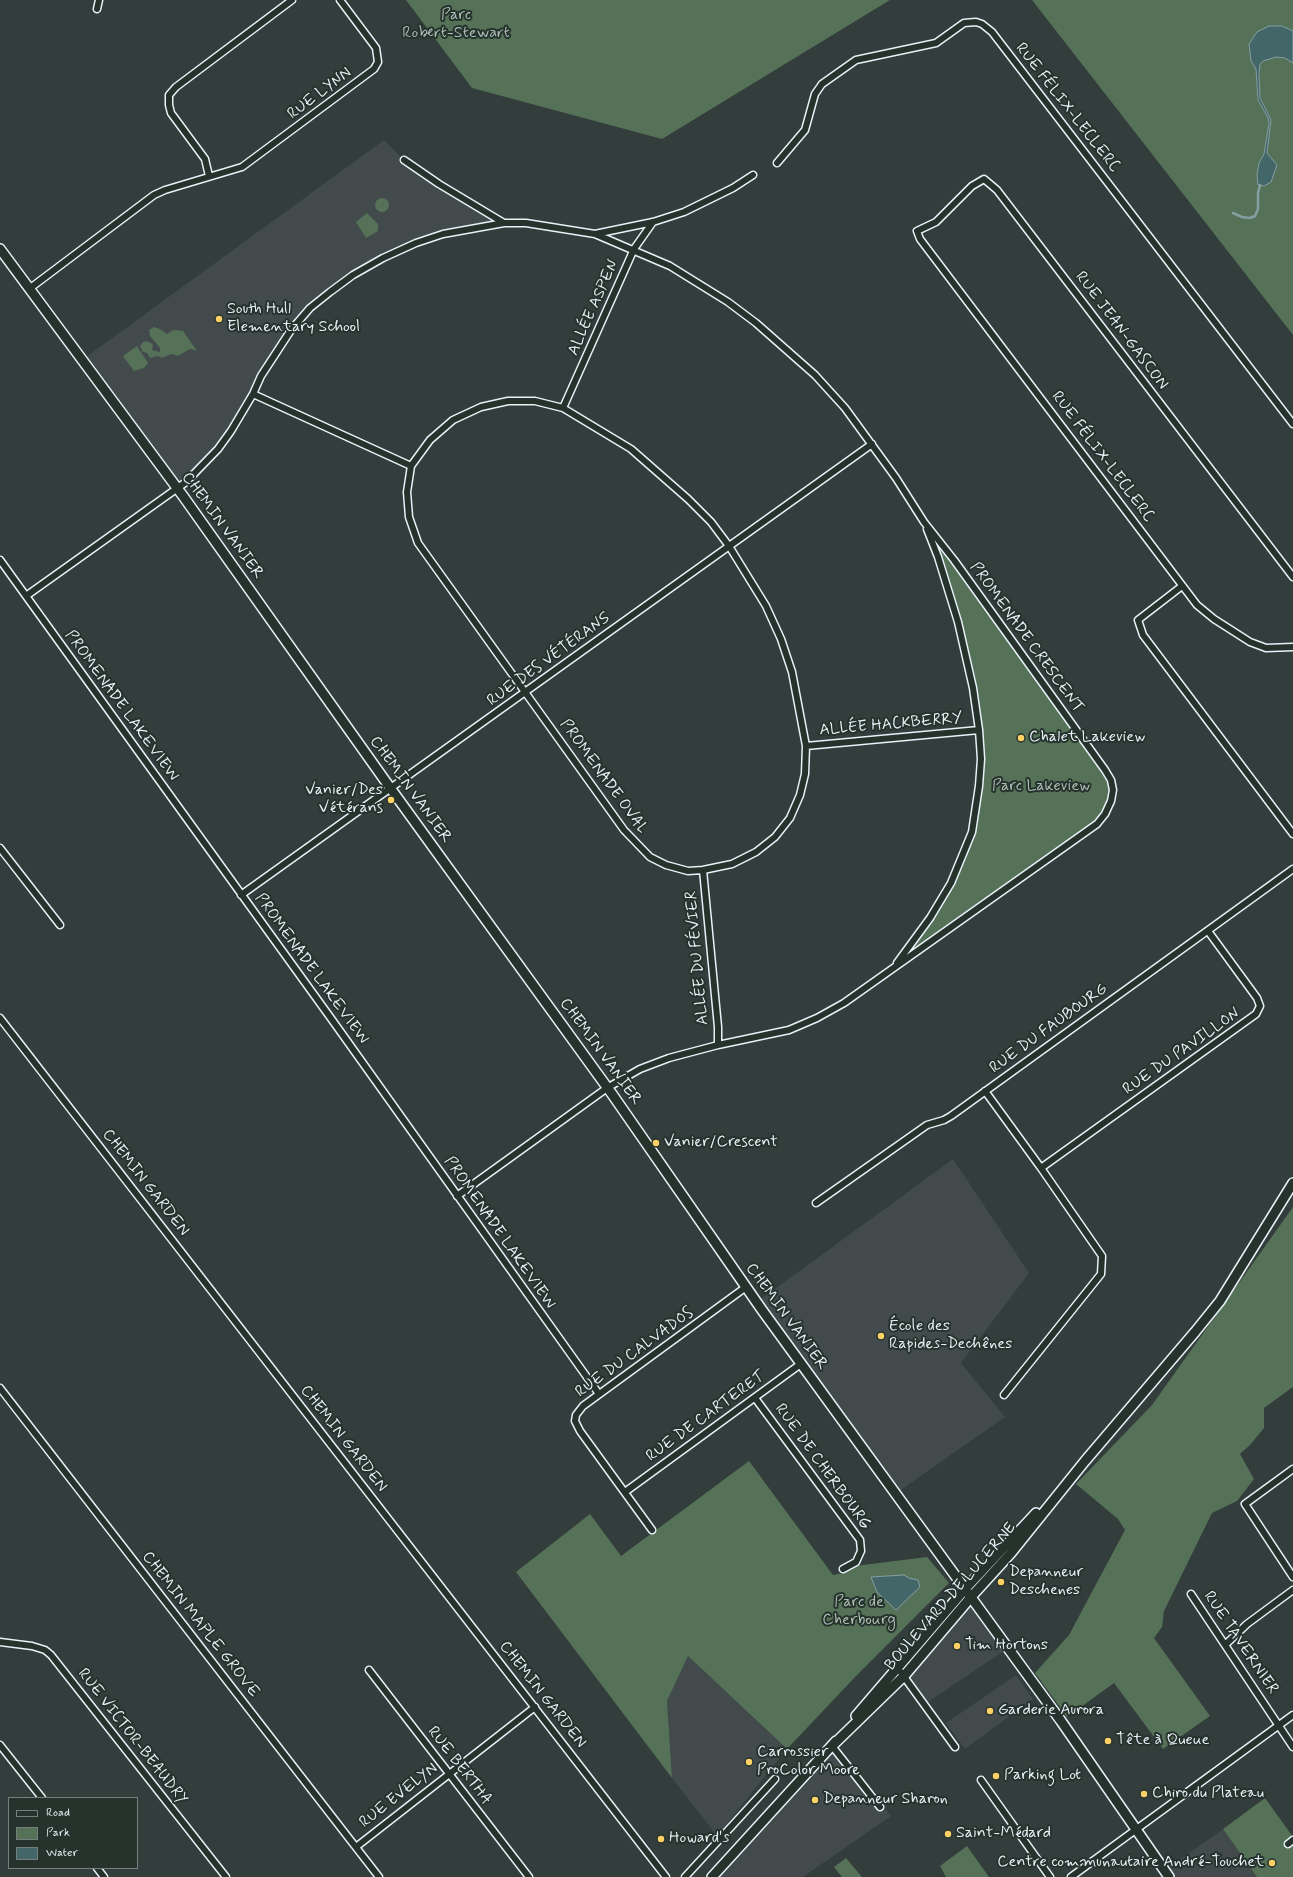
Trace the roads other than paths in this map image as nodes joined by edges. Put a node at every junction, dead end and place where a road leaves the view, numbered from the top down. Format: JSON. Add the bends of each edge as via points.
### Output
{"nodes":[{"id":1,"x":99,"y":0,"type":"edge"},
{"id":2,"x":292,"y":0,"type":"edge"},
{"id":3,"x":340,"y":0,"type":"edge"},
{"id":4,"x":97,"y":9,"type":"dead end"},
{"id":5,"x":404,"y":160,"type":"dead end"},
{"id":6,"x":777,"y":162,"type":"dead end"},
{"id":7,"x":753,"y":175,"type":"dead end"},
{"id":8,"x":210,"y":176,"type":"junction"},
{"id":9,"x":653,"y":222,"type":"junction"},
{"id":10,"x":504,"y":223,"type":"junction"},
{"id":11,"x":595,"y":234,"type":"junction"},
{"id":12,"x":920,"y":239,"type":"joint"},
{"id":13,"x":0,"y":249,"type":"edge"},
{"id":14,"x":634,"y":249,"type":"junction"},
{"id":15,"x":30,"y":289,"type":"junction"},
{"id":16,"x":253,"y":394,"type":"junction"},
{"id":17,"x":563,"y":408,"type":"junction"},
{"id":18,"x":1293,"y":424,"type":"edge"},
{"id":19,"x":872,"y":444,"type":"junction"},
{"id":20,"x":410,"y":466,"type":"junction"},
{"id":21,"x":178,"y":489,"type":"junction"},
{"id":22,"x":924,"y":522,"type":"junction"},
{"id":23,"x":729,"y":546,"type":"junction"},
{"id":24,"x":0,"y":560,"type":"edge"},
{"id":25,"x":1293,"y":577,"type":"edge"},
{"id":26,"x":1182,"y":586,"type":"junction"},
{"id":27,"x":26,"y":596,"type":"junction"},
{"id":28,"x":1293,"y":647,"type":"edge"},
{"id":29,"x":526,"y":693,"type":"junction"},
{"id":30,"x":979,"y":730,"type":"junction"},
{"id":31,"x":806,"y":746,"type":"junction"},
{"id":32,"x":391,"y":789,"type":"junction"},
{"id":33,"x":1293,"y":833,"type":"edge"},
{"id":34,"x":0,"y":848,"type":"edge"},
{"id":35,"x":1293,"y":869,"type":"edge"},
{"id":36,"x":703,"y":870,"type":"junction"},
{"id":37,"x":241,"y":895,"type":"junction"},
{"id":38,"x":60,"y":925,"type":"dead end"},
{"id":39,"x":1208,"y":931,"type":"junction"},
{"id":40,"x":891,"y":971,"type":"junction"},
{"id":41,"x":0,"y":1018,"type":"edge"},
{"id":42,"x":718,"y":1045,"type":"junction"},
{"id":43,"x":607,"y":1088,"type":"junction"},
{"id":44,"x":985,"y":1091,"type":"junction"},
{"id":45,"x":1041,"y":1168,"type":"junction"},
{"id":46,"x":1293,"y":1183,"type":"edge"},
{"id":47,"x":457,"y":1196,"type":"junction"},
{"id":48,"x":816,"y":1202,"type":"dead end"},
{"id":49,"x":746,"y":1287,"type":"junction"},
{"id":50,"x":802,"y":1363,"type":"junction"},
{"id":51,"x":0,"y":1388,"type":"edge"},
{"id":52,"x":599,"y":1394,"type":"junction"},
{"id":53,"x":1004,"y":1396,"type":"dead end"},
{"id":54,"x":756,"y":1398,"type":"junction"},
{"id":55,"x":1293,"y":1468,"type":"edge"},
{"id":56,"x":625,"y":1492,"type":"junction"},
{"id":57,"x":652,"y":1530,"type":"dead end"},
{"id":58,"x":844,"y":1569,"type":"dead end"},
{"id":59,"x":1293,"y":1577,"type":"edge"},
{"id":60,"x":1293,"y":1590,"type":"edge"},
{"id":61,"x":968,"y":1593,"type":"junction"},
{"id":62,"x":1191,"y":1594,"type":"dead end"},
{"id":63,"x":0,"y":1642,"type":"edge"},
{"id":64,"x":1225,"y":1645,"type":"junction"},
{"id":65,"x":897,"y":1667,"type":"junction"},
{"id":66,"x":369,"y":1670,"type":"dead end"},
{"id":67,"x":904,"y":1676,"type":"junction"},
{"id":68,"x":535,"y":1707,"type":"junction"},
{"id":69,"x":1293,"y":1715,"type":"edge"},
{"id":70,"x":1279,"y":1725,"type":"junction"},
{"id":71,"x":0,"y":1745,"type":"edge"},
{"id":72,"x":832,"y":1746,"type":"junction"},
{"id":73,"x":954,"y":1747,"type":"dead end"},
{"id":74,"x":1293,"y":1747,"type":"edge"},
{"id":75,"x":449,"y":1774,"type":"junction"},
{"id":76,"x":775,"y":1779,"type":"dead end"},
{"id":77,"x":981,"y":1780,"type":"dead end"},
{"id":78,"x":41,"y":1797,"type":"edge"},
{"id":79,"x":880,"y":1807,"type":"dead end"},
{"id":80,"x":1135,"y":1830,"type":"junction"},
{"id":81,"x":356,"y":1847,"type":"junction"},
{"id":82,"x":98,"y":1869,"type":"edge"},
{"id":83,"x":104,"y":1877,"type":"edge"},
{"id":84,"x":226,"y":1877,"type":"edge"},
{"id":85,"x":379,"y":1877,"type":"edge"},
{"id":86,"x":529,"y":1877,"type":"edge"},
{"id":87,"x":666,"y":1877,"type":"edge"},
{"id":88,"x":685,"y":1877,"type":"edge"},
{"id":89,"x":712,"y":1877,"type":"edge"},
{"id":90,"x":1050,"y":1877,"type":"edge"},
{"id":91,"x":1071,"y":1877,"type":"edge"},
{"id":92,"x":1169,"y":1877,"type":"edge"}],
"edges":[{"from":1,"to":4,"type":"street"},
{"from":2,"to":8,"type":"street","via":[[176,87],[170,95],[171,112],[205,159]]},
{"from":3,"to":8,"type":"street","name":"RUE LYNN","via":[[376,48],[378,62],[374,69],[254,160],[242,167]]},
{"from":5,"to":10,"type":"street"},
{"from":6,"to":18,"type":"street","name":"RUE FÉLIX-LECLERC","via":[[805,130],[815,94],[822,84],[856,60],[936,43],[964,23],[982,24],[992,32]]},
{"from":7,"to":9,"type":"street","via":[[733,188],[684,212]]},
{"from":8,"to":15,"type":"street","name":"RUE LYNN","via":[[154,195]]},
{"from":9,"to":11,"type":"street"},
{"from":9,"to":14,"type":"street","name":"ALLÉE ASPEN"},
{"from":10,"to":11,"type":"street","name":"PROMENADE CRESCENT","via":[[526,223]]},
{"from":10,"to":16,"type":"street","name":"PROMENADE CRESCENT","via":[[443,234],[416,243],[353,275],[310,308],[291,330],[261,376]]},
{"from":11,"to":14,"type":"street","name":"PROMENADE CRESCENT"},
{"from":12,"to":25,"type":"street","name":"RUE JEAN-GASCON","via":[[917,230],[936,222],[972,186],[984,179],[997,190]]},
{"from":12,"to":26,"type":"street","name":"RUE FÉLIX-LECLERC"},
{"from":13,"to":15,"type":"street","name":"CHEMIN VANIER"},
{"from":14,"to":17,"type":"street","name":"ALLÉE ASPEN"},
{"from":14,"to":19,"type":"street","name":"PROMENADE CRESCENT","via":[[702,285],[756,323],[815,375],[845,408]]},
{"from":15,"to":21,"type":"street","name":"CHEMIN VANIER"},
{"from":16,"to":20,"type":"street"},
{"from":16,"to":21,"type":"street","name":"PROMENADE CRESCENT","via":[[218,449]]},
{"from":17,"to":20,"type":"street","name":"PROMENADE OVAL","via":[[535,401],[508,401],[481,406],[453,420],[430,440]]},
{"from":17,"to":23,"type":"street","name":"PROMENADE OVAL","via":[[631,449],[688,498]]},
{"from":19,"to":22,"type":"street","name":"PROMENADE CRESCENT"},
{"from":19,"to":23,"type":"street","name":"RUE DES VÉTÉRANS"},
{"from":20,"to":29,"type":"street","name":"PROMENADE OVAL","via":[[407,492],[409,517],[418,543]]},
{"from":21,"to":27,"type":"street","name":"PROMENADE CRESCENT"},
{"from":21,"to":32,"type":"street","name":"CHEMIN VANIER"},
{"from":22,"to":30,"type":"street","name":"PROMENADE CRESCENT","via":[[938,557],[966,653]]},
{"from":22,"to":40,"type":"street","name":"PROMENADE CRESCENT","via":[[1105,770],[1113,790],[1112,801],[1097,824]]},
{"from":23,"to":29,"type":"street","name":"RUE DES VÉTÉRANS"},
{"from":23,"to":31,"type":"street","name":"PROMENADE OVAL","via":[[766,606],[781,639],[792,672]]},
{"from":24,"to":27,"type":"street","name":"PROMENADE LAKEVIEW"},
{"from":26,"to":28,"type":"street","name":"RUE FÉLIX-LECLERC","via":[[1205,612],[1250,642],[1266,648]]},
{"from":26,"to":33,"type":"street","via":[[1138,620],[1143,635]]},
{"from":27,"to":37,"type":"street","name":"PROMENADE LAKEVIEW"},
{"from":29,"to":32,"type":"street","name":"RUE DES VÉTÉRANS"},
{"from":29,"to":36,"type":"street","name":"PROMENADE OVAL","via":[[638,846],[650,858],[666,865],[688,871]]},
{"from":30,"to":31,"type":"street","name":"ALLÉE HACKBERRY"},
{"from":30,"to":40,"type":"street","name":"PROMENADE CRESCENT","via":[[981,759],[972,832],[951,883],[930,918]]},
{"from":31,"to":36,"type":"street","name":"PROMENADE OVAL","via":[[805,774],[800,795],[790,818],[775,837],[756,852],[732,864]]},
{"from":32,"to":37,"type":"street","name":"RUE DES VÉTÉRANS"},
{"from":32,"to":43,"type":"street","name":"CHEMIN VANIER"},
{"from":34,"to":38,"type":"street"},
{"from":35,"to":39,"type":"street","name":"RUE DU FAUBOURG"},
{"from":36,"to":42,"type":"street","name":"ALLÉE DU FÉVIER"},
{"from":37,"to":47,"type":"street","name":"PROMENADE LAKEVIEW"},
{"from":39,"to":44,"type":"street","name":"RUE DU FAUBOURG"},
{"from":39,"to":45,"type":"street","name":"RUE DU PAVILLON","via":[[1257,998],[1260,1006],[1256,1014]]},
{"from":40,"to":42,"type":"street","name":"PROMENADE CRESCENT","via":[[844,1003],[789,1030]]},
{"from":41,"to":68,"type":"street","name":"CHEMIN GARDEN"},
{"from":42,"to":43,"type":"street","name":"PROMENADE CRESCENT","via":[[640,1069]]},
{"from":43,"to":47,"type":"street","name":"PROMENADE CRESCENT"},
{"from":43,"to":49,"type":"street","name":"CHEMIN VANIER"},
{"from":44,"to":45,"type":"street"},
{"from":44,"to":48,"type":"street","name":"RUE DU FAUBOURG","via":[[944,1120],[927,1125]]},
{"from":45,"to":53,"type":"street","via":[[1102,1256],[1101,1274]]},
{"from":46,"to":61,"type":"street","name":"BOULEVARD DE LUCERNE","via":[[1220,1301],[1196,1332]]},
{"from":47,"to":52,"type":"street","name":"PROMENADE LAKEVIEW"},
{"from":49,"to":50,"type":"street","name":"CHEMIN VANIER"},
{"from":49,"to":52,"type":"street","name":"RUE DU CALVADOS"},
{"from":50,"to":54,"type":"street","name":"RUE DE CARTERET"},
{"from":50,"to":61,"type":"street","name":"CHEMIN VANIER"},
{"from":51,"to":81,"type":"street","name":"CHEMIN MAPLE GROVE"},
{"from":52,"to":56,"type":"street","name":"RUE DU CALVADOS","via":[[579,1410],[576,1415],[577,1426]]},
{"from":54,"to":56,"type":"street","name":"RUE DE CARTERET"},
{"from":54,"to":58,"type":"street","name":"RUE DE CHERBOURG","via":[[860,1540],[861,1551],[856,1562]]},
{"from":55,"to":59,"type":"street","via":[[1244,1504]]},
{"from":56,"to":57,"type":"street","name":"RUE DU CALVADOS"},
{"from":60,"to":64,"type":"street","via":[[1247,1624]]},
{"from":61,"to":65,"type":"street","name":"BOULEVARD DE LUCERNE"},
{"from":61,"to":67,"type":"street","name":"BOULEVARD DE LUCERNE"},
{"from":61,"to":80,"type":"street","name":"CHEMIN VANIER","via":[[1062,1721]]},
{"from":62,"to":64,"type":"street","name":"RUE TAVERNIER"},
{"from":63,"to":84,"type":"street","name":"RUE VICTOR-BEAUDRY","via":[[32,1646],[46,1650],[51,1655]]},
{"from":64,"to":70,"type":"street","name":"RUE TAVERNIER"},
{"from":65,"to":67,"type":"street"},
{"from":65,"to":72,"type":"street","name":"BOULEVARD DE LUCERNE"},
{"from":66,"to":75,"type":"street","name":"RUE BERTHA"},
{"from":67,"to":72,"type":"street","name":"BOULEVARD DE LUCERNE"},
{"from":67,"to":73,"type":"street"},
{"from":68,"to":75,"type":"street","name":"RUE EVELYN"},
{"from":68,"to":87,"type":"street","name":"CHEMIN GARDEN"},
{"from":69,"to":70,"type":"street"},
{"from":70,"to":74,"type":"street","name":"RUE TAVERNIER"},
{"from":70,"to":80,"type":"street"},
{"from":71,"to":78,"type":"street"},
{"from":72,"to":79,"type":"street"},
{"from":72,"to":89,"type":"street","name":"BOULEVARD DE LUCERNE"},
{"from":75,"to":81,"type":"street","name":"RUE EVELYN"},
{"from":75,"to":86,"type":"street","name":"RUE BERTHA"},
{"from":76,"to":88,"type":"street"},
{"from":77,"to":90,"type":"street"},
{"from":80,"to":91,"type":"street"},
{"from":80,"to":92,"type":"street","name":"CHEMIN VANIER"},
{"from":81,"to":85,"type":"street","name":"CHEMIN MAPLE GROVE"},
{"from":82,"to":83,"type":"street"}]}
